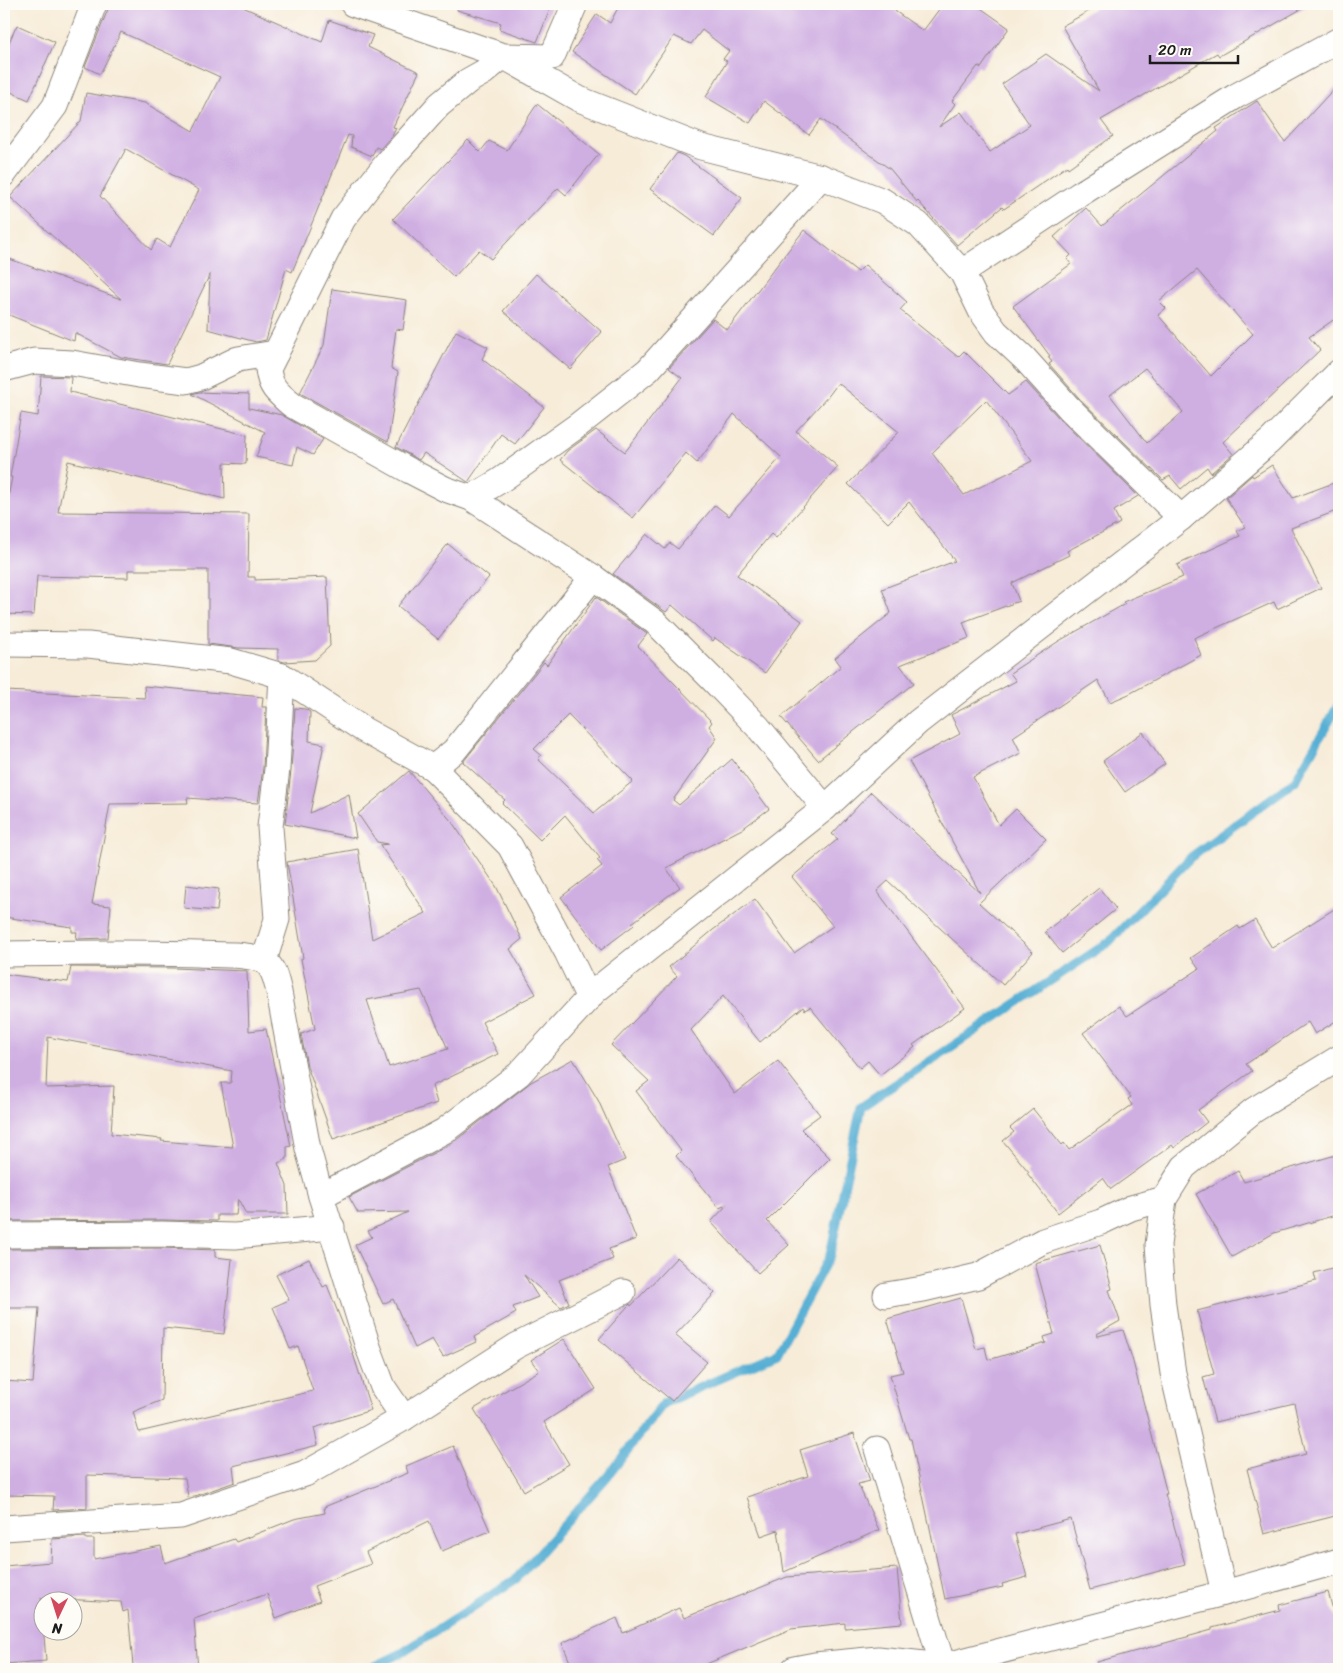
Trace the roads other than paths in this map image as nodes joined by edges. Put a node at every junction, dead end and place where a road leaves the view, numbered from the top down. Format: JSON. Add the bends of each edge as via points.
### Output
{"nodes":[{"id":1,"x":94,"y":4,"type":"edge"},
{"id":2,"x":353,"y":4,"type":"edge"},
{"id":3,"x":575,"y":4,"type":"edge"},
{"id":4,"x":388,"y":10,"type":"edge"},
{"id":5,"x":1339,"y":40,"type":"edge"},
{"id":6,"x":503,"y":56,"type":"junction"},
{"id":7,"x":4,"y":174,"type":"edge"},
{"id":8,"x":821,"y":177,"type":"junction"},
{"id":9,"x":962,"y":272,"type":"junction"},
{"id":10,"x":276,"y":353,"type":"junction"},
{"id":11,"x":4,"y":369,"type":"edge"},
{"id":12,"x":1339,"y":372,"type":"edge"},
{"id":13,"x":471,"y":498,"type":"junction"},
{"id":14,"x":1181,"y":518,"type":"junction"},
{"id":15,"x":592,"y":577,"type":"junction"},
{"id":16,"x":4,"y":644,"type":"edge"},
{"id":17,"x":282,"y":676,"type":"junction"},
{"id":18,"x":433,"y":768,"type":"junction"},
{"id":19,"x":825,"y":808,"type":"junction"},
{"id":20,"x":4,"y":954,"type":"edge"},
{"id":21,"x":264,"y":961,"type":"junction"},
{"id":22,"x":589,"y":998,"type":"junction"},
{"id":23,"x":1339,"y":1058,"type":"edge"},
{"id":24,"x":322,"y":1196,"type":"junction"},
{"id":25,"x":1164,"y":1198,"type":"junction"},
{"id":26,"x":332,"y":1227,"type":"junction"},
{"id":27,"x":4,"y":1235,"type":"edge"},
{"id":28,"x":623,"y":1292,"type":"dead end"},
{"id":29,"x":886,"y":1295,"type":"dead end"},
{"id":30,"x":404,"y":1418,"type":"junction"},
{"id":31,"x":877,"y":1449,"type":"dead end"},
{"id":32,"x":4,"y":1528,"type":"edge"},
{"id":33,"x":1339,"y":1561,"type":"edge"},
{"id":34,"x":1224,"y":1593,"type":"junction"},
{"id":35,"x":943,"y":1666,"type":"junction"},
{"id":36,"x":794,"y":1669,"type":"edge"}],
"edges":[{"from":1,"to":7,"type":"street","via":[[55,106]]},
{"from":2,"to":4,"type":"street"},
{"from":3,"to":6,"type":"street","via":[[552,57]]},
{"from":4,"to":6,"type":"street"},
{"from":5,"to":9,"type":"street","via":[[1236,96]]},
{"from":6,"to":8,"type":"street","via":[[579,99],[701,147]]},
{"from":6,"to":10,"type":"street","via":[[439,105],[343,219]]},
{"from":8,"to":9,"type":"street","via":[[883,201],[918,224]]},
{"from":8,"to":13,"type":"street","via":[[648,370],[577,426]]},
{"from":9,"to":14,"type":"street","via":[[981,312],[996,332]]},
{"from":10,"to":11,"type":"street","via":[[238,358],[186,381],[34,361]]},
{"from":10,"to":13,"type":"street","via":[[268,369],[269,382],[292,405],[410,471]]},
{"from":12,"to":14,"type":"street","via":[[1270,441]]},
{"from":13,"to":15,"type":"street"},
{"from":14,"to":19,"type":"street","via":[[918,722]]},
{"from":15,"to":18,"type":"street","via":[[454,751]]},
{"from":15,"to":19,"type":"street","via":[[655,622],[758,728]]},
{"from":16,"to":17,"type":"street","via":[[88,645],[232,660]]},
{"from":17,"to":18,"type":"street","via":[[364,730]]},
{"from":17,"to":21,"type":"street","via":[[270,827],[277,919]]},
{"from":18,"to":22,"type":"street","via":[[510,846]]},
{"from":19,"to":22,"type":"street"},
{"from":20,"to":21,"type":"street","via":[[137,952],[250,957]]},
{"from":21,"to":24,"type":"street","via":[[274,972],[279,992],[308,1149]]},
{"from":22,"to":24,"type":"street","via":[[518,1074],[444,1131]]},
{"from":23,"to":25,"type":"street","via":[[1254,1110],[1184,1167]]},
{"from":24,"to":26,"type":"street"},
{"from":25,"to":29,"type":"street","via":[[1043,1240],[978,1276]]},
{"from":25,"to":34,"type":"street","via":[[1158,1245],[1164,1315],[1173,1373]]},
{"from":26,"to":27,"type":"street","via":[[235,1236]]},
{"from":26,"to":30,"type":"street","via":[[368,1347],[383,1386]]},
{"from":28,"to":30,"type":"street","via":[[516,1346]]},
{"from":30,"to":32,"type":"street","via":[[305,1474],[181,1516]]},
{"from":31,"to":35,"type":"street"},
{"from":33,"to":34,"type":"street"},
{"from":34,"to":35,"type":"street"},
{"from":35,"to":36,"type":"street","via":[[878,1659]]}]}
